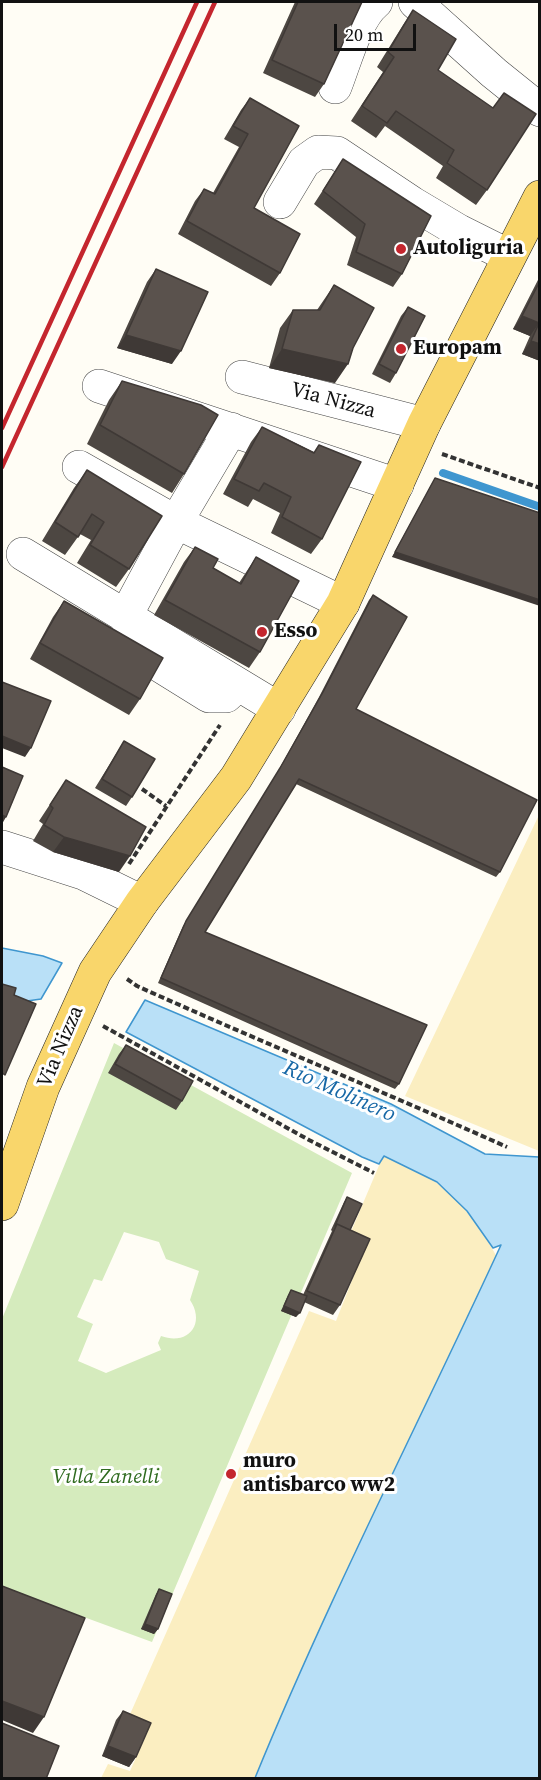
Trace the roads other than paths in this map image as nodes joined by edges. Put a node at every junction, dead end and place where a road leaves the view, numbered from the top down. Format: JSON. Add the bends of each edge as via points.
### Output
{"nodes":[{"id":1,"x":376,"y":2,"type":"edge"},
{"id":2,"x":416,"y":2,"type":"edge"},
{"id":3,"x":335,"y":87,"type":"dead end"},
{"id":4,"x":540,"y":110,"type":"edge"},
{"id":5,"x":540,"y":197,"type":"edge"},
{"id":6,"x":280,"y":202,"type":"dead end"},
{"id":7,"x":509,"y":256,"type":"junction"},
{"id":8,"x":242,"y":377,"type":"dead end"},
{"id":9,"x":99,"y":386,"type":"dead end"},
{"id":10,"x":231,"y":429,"type":"junction"},
{"id":11,"x":420,"y":434,"type":"junction"},
{"id":12,"x":79,"y":467,"type":"dead end"},
{"id":13,"x":397,"y":485,"type":"junction"},
{"id":14,"x":176,"y":522,"type":"junction"},
{"id":15,"x":23,"y":554,"type":"dead end"},
{"id":16,"x":343,"y":603,"type":"junction"},
{"id":17,"x":80,"y":615,"type":"edge"},
{"id":18,"x":125,"y":617,"type":"junction"},
{"id":19,"x":241,"y":686,"type":"junction"},
{"id":20,"x":279,"y":709,"type":"junction"},
{"id":21,"x":2,"y":847,"type":"edge"},
{"id":22,"x":142,"y":902,"type":"junction"},
{"id":23,"x":2,"y":1204,"type":"edge"}],
"edges":[{"from":1,"to":3,"type":"street","via":[[358,27]]},
{"from":2,"to":4,"type":"street"},
{"from":5,"to":7,"type":"main road","name":"Via Nizza"},
{"from":6,"to":7,"type":"street","via":[[304,162],[318,152],[337,153],[412,203]]},
{"from":7,"to":11,"type":"main road","name":"Via Nizza"},
{"from":8,"to":11,"type":"street","name":"Via Nizza"},
{"from":9,"to":10,"type":"street"},
{"from":10,"to":13,"type":"street"},
{"from":10,"to":14,"type":"street"},
{"from":11,"to":13,"type":"main road","name":"Via Nizza"},
{"from":12,"to":14,"type":"street"},
{"from":13,"to":16,"type":"main road","name":"Via Nizza"},
{"from":14,"to":16,"type":"street"},
{"from":14,"to":18,"type":"street"},
{"from":15,"to":18,"type":"street"},
{"from":16,"to":20,"type":"main road","name":"Via Nizza"},
{"from":17,"to":19,"type":"street","via":[[208,696],[226,696]]},
{"from":18,"to":19,"type":"street"},
{"from":19,"to":20,"type":"street"},
{"from":20,"to":22,"type":"main road","name":"Via Nizza","via":[[236,778]]},
{"from":21,"to":22,"type":"street","via":[[84,873]]},
{"from":22,"to":23,"type":"main road","name":"Via Nizza","via":[[101,962],[76,1010],[42,1087]]}]}
